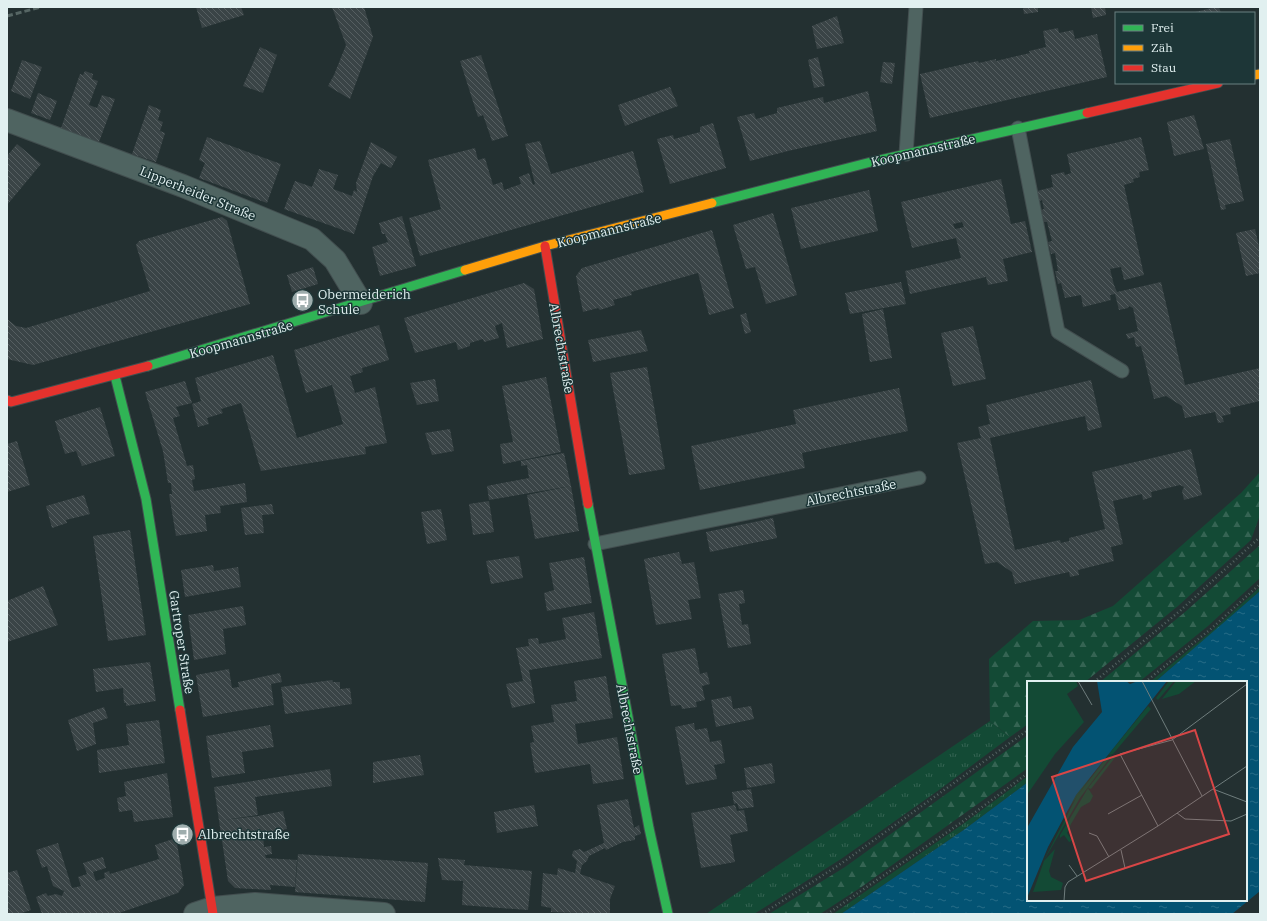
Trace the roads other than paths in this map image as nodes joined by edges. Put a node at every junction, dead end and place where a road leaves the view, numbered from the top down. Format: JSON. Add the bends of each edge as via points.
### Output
{"nodes":[{"id":1,"x":916,"y":7,"type":"edge"},
{"id":2,"x":1214,"y":84,"type":"edge"},
{"id":3,"x":7,"y":120,"type":"edge"},
{"id":4,"x":1018,"y":128,"type":"junction"},
{"id":5,"x":906,"y":154,"type":"junction"},
{"id":6,"x":545,"y":246,"type":"junction"},
{"id":7,"x":361,"y":303,"type":"junction"},
{"id":8,"x":1122,"y":371,"type":"dead end"},
{"id":9,"x":115,"y":376,"type":"junction"},
{"id":10,"x":8,"y":402,"type":"edge"},
{"id":11,"x":919,"y":478,"type":"dead end"},
{"id":12,"x":595,"y":544,"type":"junction"},
{"id":13,"x":207,"y":912,"type":"edge"},
{"id":14,"x":384,"y":914,"type":"edge"},
{"id":15,"x":668,"y":914,"type":"edge"}],
"edges":[{"from":1,"to":5,"type":"lane"},
{"from":2,"to":4,"type":"street","name":"Koopmannstraße"},
{"from":3,"to":7,"type":"street","name":"Lipperheider Straße","via":[[183,186],[312,239],[335,260]]},
{"from":4,"to":5,"type":"street","name":"Koopmannstraße"},
{"from":4,"to":8,"type":"lane","via":[[1058,332]]},
{"from":5,"to":6,"type":"street","name":"Koopmannstraße"},
{"from":6,"to":7,"type":"street","name":"Koopmannstraße"},
{"from":6,"to":12,"type":"street","name":"Albrechtstraße"},
{"from":7,"to":9,"type":"street","name":"Koopmannstraße"},
{"from":9,"to":10,"type":"street","name":"Koopmannstraße"},
{"from":9,"to":13,"type":"street","name":"Gartroper Straße","via":[[146,499]]},
{"from":11,"to":12,"type":"lane","name":"Albrechtstraße"},
{"from":12,"to":15,"type":"street","name":"Albrechtstraße"},
{"from":13,"to":14,"type":"street","via":[[255,904]]}]}
